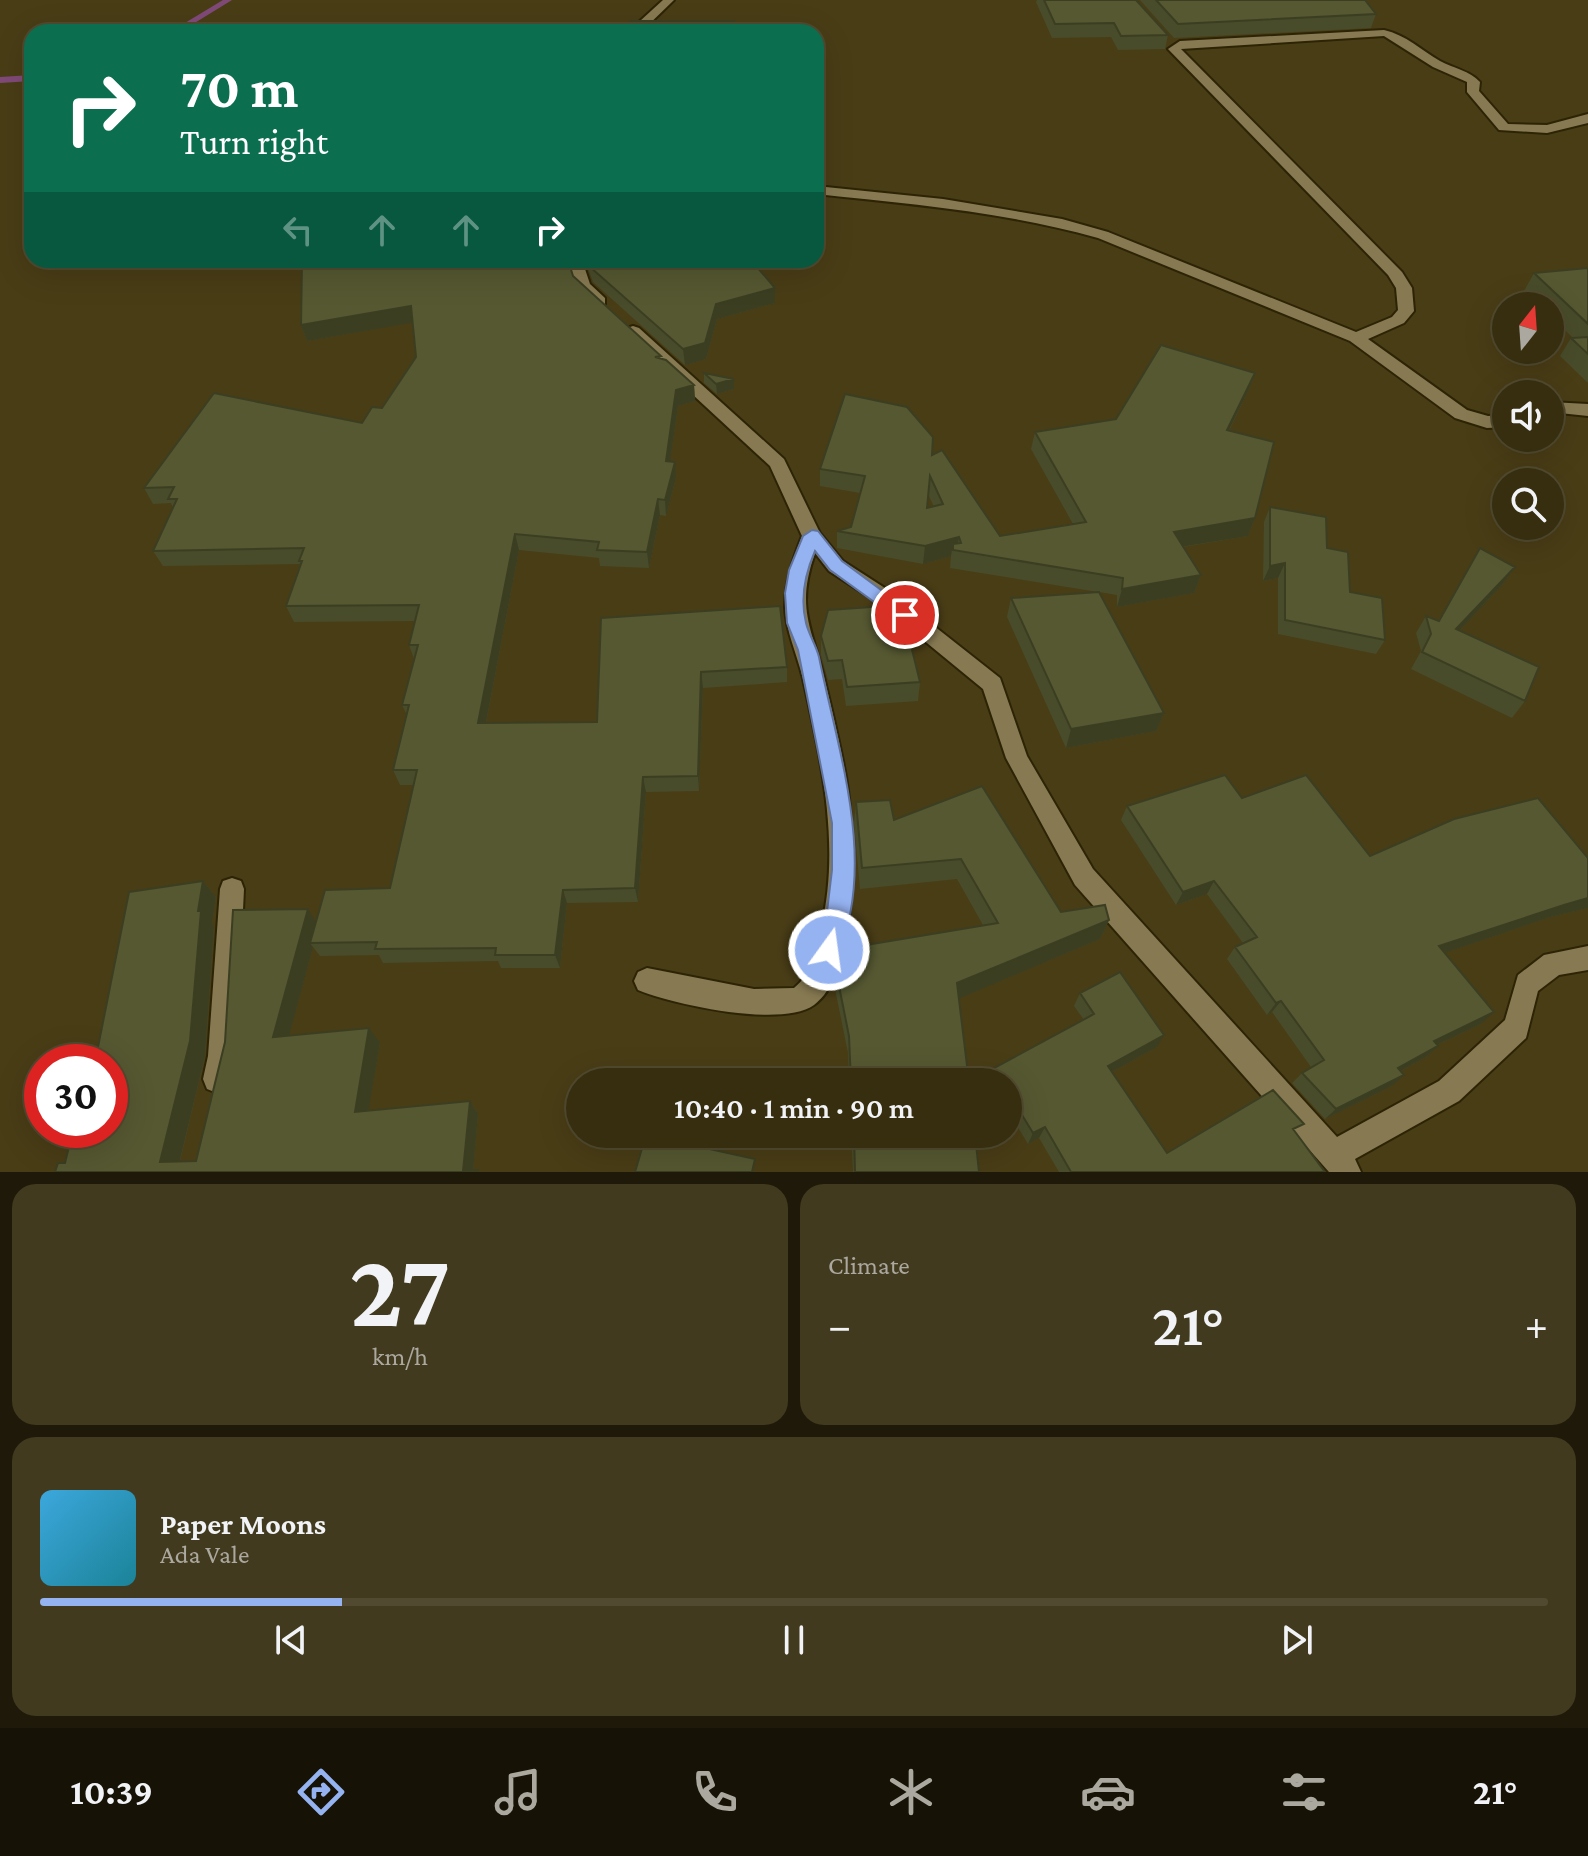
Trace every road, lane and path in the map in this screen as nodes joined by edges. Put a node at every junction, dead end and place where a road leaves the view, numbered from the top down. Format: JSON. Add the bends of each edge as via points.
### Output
{"nodes":[{"id":1,"x":669,"y":0,"type":"edge"},
{"id":2,"x":643,"y":24,"type":"edge"},
{"id":3,"x":1588,"y":118,"type":"edge"},
{"id":4,"x":824,"y":191,"type":"edge"},
{"id":5,"x":577,"y":268,"type":"edge"},
{"id":6,"x":1356,"y":338,"type":"junction"},
{"id":7,"x":1564,"y":408,"type":"edge"},
{"id":8,"x":1588,"y":410,"type":"edge"},
{"id":9,"x":1492,"y":422,"type":"edge"},
{"id":10,"x":812,"y":536,"type":"junction"},
{"id":11,"x":232,"y":889,"type":"dead end"},
{"id":12,"x":1588,"y":958,"type":"edge"},
{"id":13,"x":647,"y":981,"type":"dead end"},
{"id":14,"x":212,"y":1099,"type":"edge"},
{"id":15,"x":1340,"y":1163,"type":"edge"}],
"edges":[{"from":1,"to":2,"type":"street"},
{"from":3,"to":6,"type":"street","via":[[1533,131],[1504,127],[1473,92],[1471,79],[1384,33],[1169,44],[1394,272],[1404,288],[1406,311],[1398,320]]},
{"from":4,"to":6,"type":"street","via":[[1057,222],[1103,235]]},
{"from":5,"to":10,"type":"street","via":[[583,286],[778,463]]},
{"from":6,"to":9,"type":"street","via":[[1461,414]]},
{"from":7,"to":8,"type":"street"},
{"from":10,"to":13,"type":"street","via":[[798,570],[797,623],[808,650],[834,771],[843,870],[837,920],[820,979],[808,995],[787,1003]]},
{"from":10,"to":15,"type":"street","via":[[836,566],[884,597],[992,684],[1017,758],[1084,877]]},
{"from":11,"to":14,"type":"street","via":[[222,1056]]},
{"from":12,"to":15,"type":"street","via":[[1553,964],[1527,984],[1516,1028],[1449,1091]]}]}
